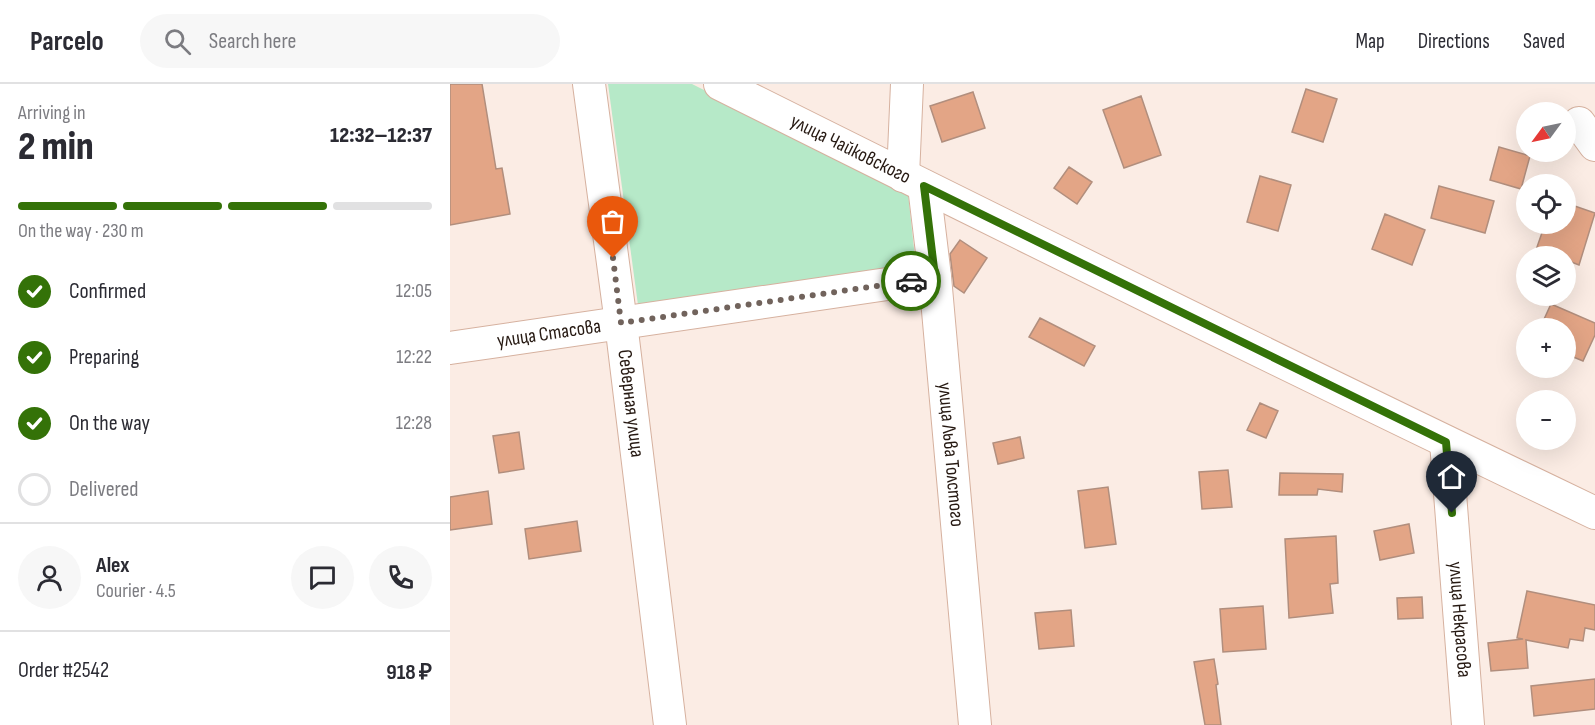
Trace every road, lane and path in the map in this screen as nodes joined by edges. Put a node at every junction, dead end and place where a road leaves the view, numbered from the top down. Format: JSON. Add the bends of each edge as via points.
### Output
{"nodes":[{"id":1,"x":589,"y":84,"type":"edge"},
{"id":2,"x":720,"y":84,"type":"edge"},
{"id":3,"x":907,"y":84,"type":"edge"},
{"id":4,"x":913,"y":181,"type":"junction"},
{"id":5,"x":935,"y":277,"type":"junction"},
{"id":6,"x":621,"y":323,"type":"junction"},
{"id":7,"x":450,"y":348,"type":"edge"},
{"id":8,"x":1446,"y":442,"type":"junction"},
{"id":9,"x":1595,"y":513,"type":"edge"},
{"id":10,"x":670,"y":725,"type":"edge"},
{"id":11,"x":975,"y":725,"type":"edge"},
{"id":12,"x":1468,"y":725,"type":"edge"}],
"edges":[{"from":1,"to":6,"type":"street","name":"Северная улица"},
{"from":2,"to":4,"type":"street","name":"улица Чайковского"},
{"from":3,"to":4,"type":"street","name":"улица Льва Толстого"},
{"from":4,"to":5,"type":"street","name":"улица Льва Толстого"},
{"from":4,"to":8,"type":"street","name":"улица Чайковского"},
{"from":5,"to":6,"type":"street","name":"улица Стасова"},
{"from":5,"to":11,"type":"street","name":"улица Льва Толстого"},
{"from":6,"to":7,"type":"street","name":"улица Стасова"},
{"from":6,"to":10,"type":"street","name":"Северная улица"},
{"from":8,"to":9,"type":"street","name":"улица Чайковского"},
{"from":8,"to":12,"type":"street","name":"улица Некрасова"}]}
